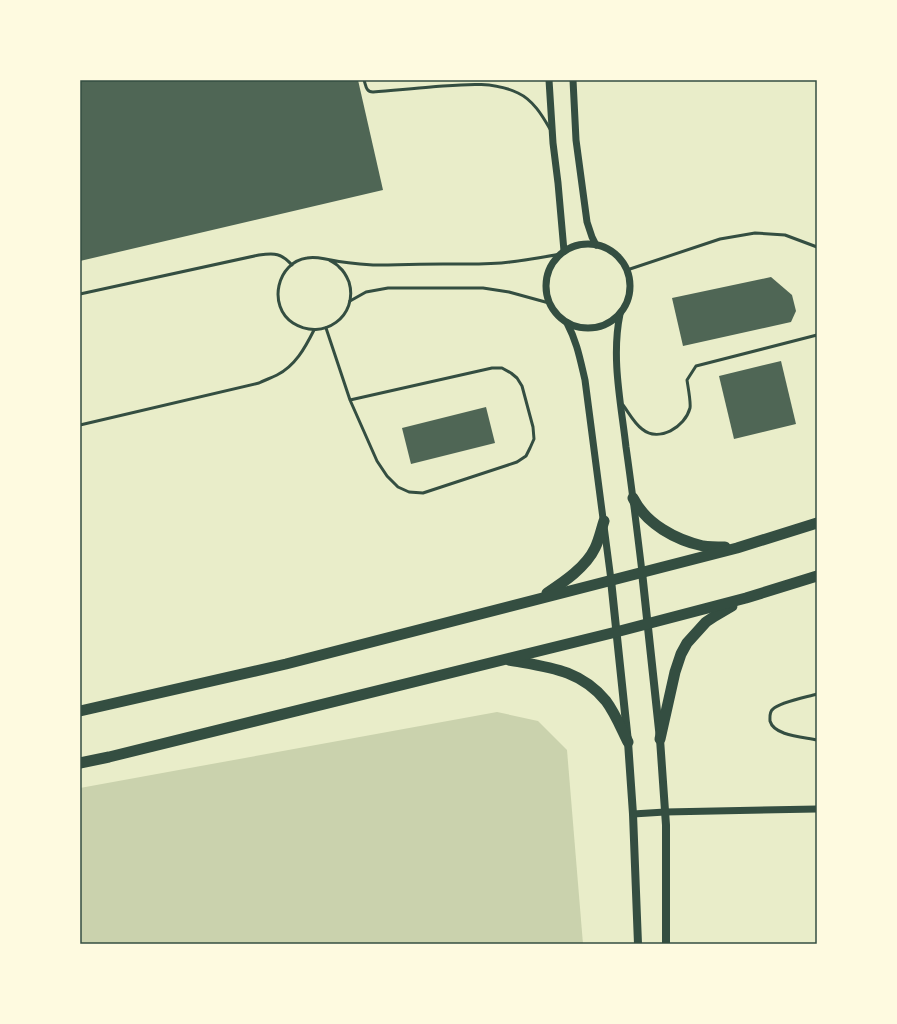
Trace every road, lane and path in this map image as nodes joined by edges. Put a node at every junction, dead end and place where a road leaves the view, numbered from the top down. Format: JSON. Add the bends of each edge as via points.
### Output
{"nodes":[{"id":1,"x":364,"y":80,"type":"edge"},
{"id":2,"x":549,"y":80,"type":"edge"},
{"id":3,"x":573,"y":80,"type":"edge"},
{"id":4,"x":552,"y":132,"type":"junction"},
{"id":5,"x":596,"y":245,"type":"junction"},
{"id":6,"x":817,"y":247,"type":"edge"},
{"id":7,"x":563,"y":253,"type":"junction"},
{"id":8,"x":329,"y":260,"type":"junction"},
{"id":9,"x":292,"y":265,"type":"junction"},
{"id":10,"x":627,"y":270,"type":"junction"},
{"id":11,"x":80,"y":294,"type":"edge"},
{"id":12,"x":350,"y":301,"type":"junction"},
{"id":13,"x":550,"y":303,"type":"junction"},
{"id":14,"x":620,"y":313,"type":"junction"},
{"id":15,"x":567,"y":323,"type":"junction"},
{"id":16,"x":326,"y":328,"type":"junction"},
{"id":17,"x":314,"y":330,"type":"junction"},
{"id":18,"x":817,"y":336,"type":"edge"},
{"id":19,"x":350,"y":400,"type":"junction"},
{"id":20,"x":620,"y":401,"type":"junction"},
{"id":21,"x":80,"y":425,"type":"edge"},
{"id":22,"x":633,"y":498,"type":"junction"},
{"id":23,"x":604,"y":521,"type":"junction"},
{"id":24,"x":817,"y":523,"type":"edge"},
{"id":25,"x":737,"y":548,"type":"junction"},
{"id":26,"x":642,"y":572,"type":"junction"},
{"id":27,"x":817,"y":576,"type":"edge"},
{"id":28,"x":611,"y":580,"type":"junction"},
{"id":29,"x":540,"y":598,"type":"junction"},
{"id":30,"x":746,"y":598,"type":"junction"},
{"id":31,"x":648,"y":623,"type":"junction"},
{"id":32,"x":616,"y":632,"type":"junction"},
{"id":33,"x":505,"y":659,"type":"junction"},
{"id":34,"x":817,"y":694,"type":"edge"},
{"id":35,"x":80,"y":712,"type":"edge"},
{"id":36,"x":660,"y":739,"type":"junction"},
{"id":37,"x":817,"y":740,"type":"edge"},
{"id":38,"x":628,"y":742,"type":"junction"},
{"id":39,"x":80,"y":763,"type":"edge"},
{"id":40,"x":817,"y":809,"type":"edge"},
{"id":41,"x":665,"y":812,"type":"junction"},
{"id":42,"x":633,"y":814,"type":"junction"},
{"id":43,"x":638,"y":944,"type":"edge"},
{"id":44,"x":666,"y":944,"type":"edge"}],
"edges":[{"from":1,"to":4,"type":"lane","via":[[366,89],[370,92],[473,84],[498,86],[519,93],[533,104]]},
{"from":2,"to":4,"type":"street"},
{"from":3,"to":5,"type":"street","via":[[576,140],[587,222]]},
{"from":4,"to":7,"type":"street"},
{"from":5,"to":7,"type":"street","via":[[579,245]]},
{"from":5,"to":10,"type":"street","via":[[608,248]]},
{"from":6,"to":10,"type":"lane","via":[[785,235],[755,233],[720,239]]},
{"from":7,"to":8,"type":"lane","via":[[485,264],[373,265]]},
{"from":7,"to":13,"type":"street","via":[[551,266],[547,277],[546,290]]},
{"from":8,"to":9,"type":"lane","via":[[306,258]]},
{"from":8,"to":12,"type":"lane","via":[[340,267],[347,277],[351,289]]},
{"from":9,"to":11,"type":"lane","via":[[288,260],[272,253]]},
{"from":9,"to":17,"type":"lane","via":[[280,280],[279,303],[284,314],[292,322],[302,328]]},
{"from":10,"to":14,"type":"street","via":[[630,295]]},
{"from":12,"to":13,"type":"lane","via":[[366,292],[388,288],[483,288]]},
{"from":12,"to":16,"type":"lane","via":[[345,313],[337,322]]},
{"from":13,"to":15,"type":"street","via":[[553,310]]},
{"from":14,"to":15,"type":"street","via":[[599,327],[579,328]]},
{"from":14,"to":20,"type":"street","via":[[617,344]]},
{"from":15,"to":23,"type":"street","via":[[579,351]]},
{"from":16,"to":17,"type":"lane"},
{"from":16,"to":19,"type":"lane"},
{"from":17,"to":21,"type":"lane","via":[[306,346],[289,366],[259,383]]},
{"from":18,"to":20,"type":"lane","via":[[696,366],[687,380],[690,407],[685,419],[676,428],[665,433],[654,435],[642,430]]},
{"from":19,"to":19,"type":"lane","via":[[377,461],[398,487],[409,492],[423,493],[517,462],[526,456],[534,439],[522,386],[517,378],[502,368],[492,368]]},
{"from":20,"to":22,"type":"street"},
{"from":22,"to":25,"type":"highway","via":[[648,517],[672,535],[704,546]]},
{"from":22,"to":26,"type":"street"},
{"from":23,"to":28,"type":"street"},
{"from":23,"to":29,"type":"highway","via":[[592,553],[576,571]]},
{"from":24,"to":25,"type":"highway"},
{"from":25,"to":26,"type":"highway"},
{"from":26,"to":28,"type":"highway"},
{"from":26,"to":31,"type":"main road"},
{"from":27,"to":30,"type":"highway"},
{"from":28,"to":29,"type":"highway"},
{"from":28,"to":32,"type":"main road"},
{"from":29,"to":35,"type":"highway","via":[[286,664]]},
{"from":30,"to":31,"type":"highway"},
{"from":30,"to":36,"type":"highway","via":[[706,622],[686,643],[675,672]]},
{"from":31,"to":32,"type":"highway"},
{"from":31,"to":36,"type":"main road"},
{"from":32,"to":33,"type":"highway"},
{"from":32,"to":38,"type":"main road"},
{"from":33,"to":38,"type":"highway","via":[[565,672],[594,688],[606,702]]},
{"from":33,"to":39,"type":"highway"},
{"from":34,"to":37,"type":"lane","via":[[780,705],[772,710],[769,716],[771,724],[782,733]]},
{"from":36,"to":41,"type":"main road"},
{"from":38,"to":42,"type":"main road"},
{"from":40,"to":41,"type":"street"},
{"from":41,"to":42,"type":"street"},
{"from":41,"to":44,"type":"main road"},
{"from":42,"to":43,"type":"main road"}]}
